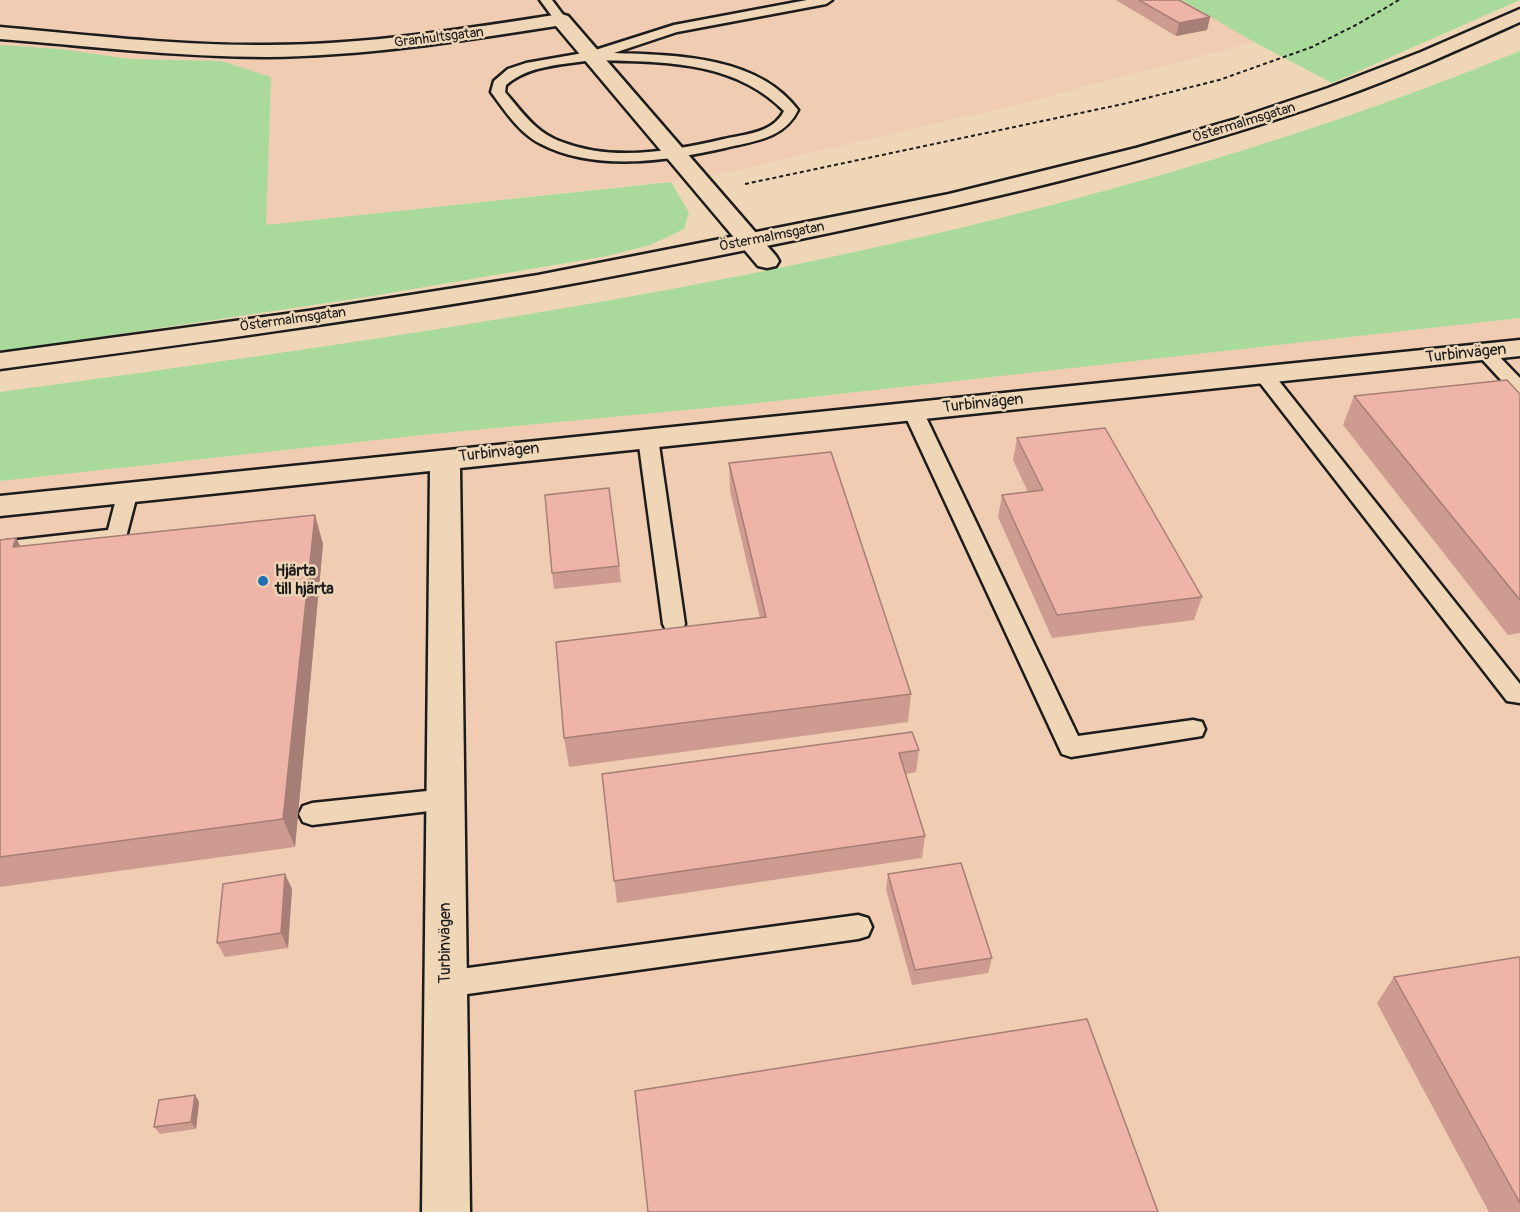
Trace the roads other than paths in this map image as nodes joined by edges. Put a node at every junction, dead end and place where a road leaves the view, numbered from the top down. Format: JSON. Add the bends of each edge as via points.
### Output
{"nodes":[{"id":1,"x":546,"y":0,"type":"edge"},
{"id":2,"x":826,"y":0,"type":"edge"},
{"id":3,"x":1520,"y":15,"type":"edge"},
{"id":4,"x":561,"y":20,"type":"junction"},
{"id":5,"x":0,"y":33,"type":"edge"},
{"id":6,"x":591,"y":56,"type":"junction"},
{"id":7,"x":1453,"y":68,"type":"dead end"},
{"id":8,"x":675,"y":154,"type":"junction"},
{"id":9,"x":750,"y":242,"type":"junction"},
{"id":10,"x":853,"y":243,"type":"dead end"},
{"id":11,"x":1520,"y":348,"type":"edge"},
{"id":12,"x":1485,"y":352,"type":"junction"},
{"id":13,"x":0,"y":361,"type":"edge"},
{"id":14,"x":1264,"y":375,"type":"junction"},
{"id":15,"x":0,"y":379,"type":"edge"},
{"id":16,"x":1520,"y":389,"type":"edge"},
{"id":17,"x":913,"y":411,"type":"junction"},
{"id":18,"x":648,"y":438,"type":"junction"},
{"id":19,"x":445,"y":458,"type":"junction"},
{"id":20,"x":128,"y":491,"type":"junction"},
{"id":21,"x":0,"y":506,"type":"edge"},
{"id":22,"x":0,"y":549,"type":"edge"},
{"id":23,"x":674,"y":624,"type":"dead end"},
{"id":24,"x":1520,"y":694,"type":"edge"},
{"id":25,"x":1193,"y":729,"type":"dead end"},
{"id":26,"x":446,"y":799,"type":"junction"},
{"id":27,"x":312,"y":814,"type":"dead end"},
{"id":28,"x":858,"y":927,"type":"dead end"},
{"id":29,"x":446,"y":984,"type":"junction"},
{"id":30,"x":446,"y":1212,"type":"edge"}],
"edges":[{"from":1,"to":4,"type":"lane"},
{"from":2,"to":6,"type":"lane","via":[[674,29]]},
{"from":3,"to":9,"type":"main road","name":"Östermalmsgatan","via":[[1381,76],[1218,132],[982,194]]},
{"from":4,"to":5,"type":"main road","name":"Granhultsgatan","via":[[409,42],[270,51],[177,48]]},
{"from":4,"to":6,"type":"main road"},
{"from":6,"to":8,"type":"main road"},
{"from":6,"to":8,"type":"lane","via":[[513,72],[499,84],[498,92],[526,128],[547,142],[595,154]]},
{"from":6,"to":8,"type":"lane","via":[[682,60],[712,66],[769,88],[791,110],[776,130]]},
{"from":7,"to":10,"type":"main road","name":"Östermalmsgatan","via":[[1221,144],[997,208]]},
{"from":8,"to":9,"type":"main road"},
{"from":9,"to":13,"type":"main road","name":"Östermalmsgatan","via":[[486,291]]},
{"from":9,"to":15,"type":"main road","name":"Östermalmsgatan","via":[[778,259],[495,312]]},
{"from":11,"to":12,"type":"main road","name":"Turbinvägen"},
{"from":12,"to":14,"type":"main road","name":"Turbinvägen"},
{"from":12,"to":16,"type":"lane"},
{"from":14,"to":17,"type":"main road","name":"Turbinvägen"},
{"from":14,"to":24,"type":"lane","via":[[1515,695]]},
{"from":17,"to":18,"type":"main road","name":"Turbinvägen"},
{"from":17,"to":25,"type":"lane","via":[[1071,747]]},
{"from":18,"to":19,"type":"main road","name":"Turbinvägen"},
{"from":18,"to":23,"type":"lane"},
{"from":19,"to":20,"type":"main road","name":"Turbinvägen"},
{"from":19,"to":26,"type":"main road","name":"Turbinvägen"},
{"from":20,"to":21,"type":"main road","name":"Turbinvägen"},
{"from":20,"to":22,"type":"lane","via":[[117,536]]},
{"from":26,"to":27,"type":"lane"},
{"from":26,"to":29,"type":"main road","name":"Turbinvägen"},
{"from":28,"to":29,"type":"lane"},
{"from":29,"to":30,"type":"main road","name":"Turbinvägen"}]}
